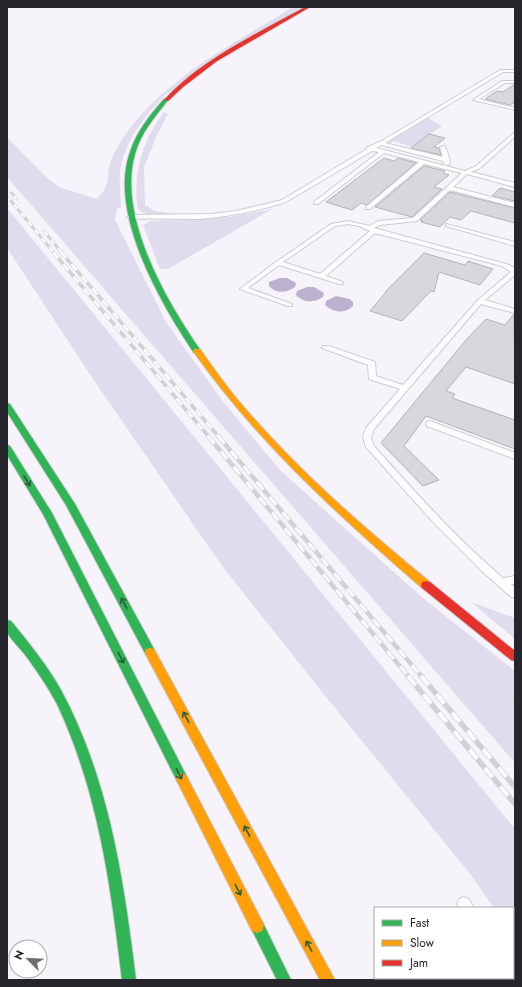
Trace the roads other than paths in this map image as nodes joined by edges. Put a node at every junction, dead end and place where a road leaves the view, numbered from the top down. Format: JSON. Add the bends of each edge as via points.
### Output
{"nodes":[{"id":1,"x":308,"y":7,"type":"edge"},
{"id":2,"x":515,"y":71,"type":"edge"},
{"id":3,"x":483,"y":82,"type":"junction"},
{"id":4,"x":515,"y":82,"type":"edge"},
{"id":5,"x":498,"y":85,"type":"junction"},
{"id":6,"x":508,"y":88,"type":"dead end"},
{"id":7,"x":515,"y":109,"type":"edge"},
{"id":8,"x":515,"y":134,"type":"edge"},
{"id":9,"x":379,"y":143,"type":"junction"},
{"id":10,"x":443,"y":147,"type":"dead end"},
{"id":11,"x":369,"y":148,"type":"junction"},
{"id":12,"x":382,"y":152,"type":"junction"},
{"id":13,"x":447,"y":160,"type":"junction"},
{"id":14,"x":423,"y":162,"type":"junction"},
{"id":15,"x":447,"y":168,"type":"junction"},
{"id":16,"x":466,"y":172,"type":"junction"},
{"id":17,"x":515,"y":185,"type":"edge"},
{"id":18,"x":450,"y":188,"type":"junction"},
{"id":19,"x":316,"y":203,"type":"dead end"},
{"id":20,"x":515,"y":205,"type":"edge"},
{"id":21,"x":368,"y":208,"type":"dead end"},
{"id":22,"x":130,"y":217,"type":"junction"},
{"id":23,"x":448,"y":225,"type":"dead end"},
{"id":24,"x":372,"y":230,"type":"junction"},
{"id":25,"x":515,"y":244,"type":"edge"},
{"id":26,"x":278,"y":264,"type":"junction"},
{"id":27,"x":515,"y":271,"type":"edge"},
{"id":28,"x":322,"y":277,"type":"junction"},
{"id":29,"x":341,"y":283,"type":"dead end"},
{"id":30,"x":480,"y":301,"type":"junction"},
{"id":31,"x":290,"y":305,"type":"dead end"},
{"id":32,"x":515,"y":311,"type":"edge"},
{"id":33,"x":326,"y":348,"type":"dead end"},
{"id":34,"x":406,"y":388,"type":"junction"},
{"id":35,"x":7,"y":406,"type":"edge"},
{"id":36,"x":430,"y":424,"type":"dead end"},
{"id":37,"x":7,"y":448,"type":"edge"},
{"id":38,"x":515,"y":456,"type":"edge"},
{"id":39,"x":515,"y":580,"type":"edge"},
{"id":40,"x":502,"y":582,"type":"junction"},
{"id":41,"x":515,"y":594,"type":"edge"},
{"id":42,"x":7,"y":624,"type":"edge"},
{"id":43,"x":515,"y":657,"type":"edge"},
{"id":44,"x":129,"y":980,"type":"edge"},
{"id":45,"x":284,"y":980,"type":"edge"},
{"id":46,"x":328,"y":980,"type":"edge"}],
"edges":[{"from":1,"to":22,"type":"main road","via":[[207,66],[181,86],[155,112],[143,128],[128,172],[126,194]]},
{"from":2,"to":3,"type":"lane","via":[[502,71]]},
{"from":3,"to":5,"type":"lane"},
{"from":3,"to":9,"type":"lane"},
{"from":4,"to":5,"type":"lane"},
{"from":5,"to":6,"type":"lane"},
{"from":5,"to":7,"type":"lane","via":[[475,100]]},
{"from":8,"to":16,"type":"lane","via":[[478,167]]},
{"from":9,"to":11,"type":"lane"},
{"from":9,"to":13,"type":"lane"},
{"from":10,"to":13,"type":"lane"},
{"from":11,"to":12,"type":"lane"},
{"from":11,"to":22,"type":"lane","via":[[284,201],[259,209],[205,216]]},
{"from":12,"to":14,"type":"lane"},
{"from":12,"to":19,"type":"lane"},
{"from":13,"to":15,"type":"lane"},
{"from":14,"to":15,"type":"lane"},
{"from":14,"to":21,"type":"lane"},
{"from":15,"to":16,"type":"lane"},
{"from":16,"to":17,"type":"lane"},
{"from":16,"to":18,"type":"lane"},
{"from":18,"to":20,"type":"lane"},
{"from":18,"to":24,"type":"lane","via":[[415,220],[378,223]]},
{"from":22,"to":43,"type":"main road","via":[[159,291],[216,378],[254,424],[301,474],[406,569]]},
{"from":23,"to":25,"type":"lane"},
{"from":24,"to":26,"type":"lane","via":[[352,223],[338,223]]},
{"from":24,"to":27,"type":"lane","via":[[504,265]]},
{"from":24,"to":28,"type":"lane"},
{"from":26,"to":28,"type":"lane"},
{"from":26,"to":31,"type":"lane","via":[[243,289]]},
{"from":27,"to":30,"type":"lane"},
{"from":28,"to":29,"type":"lane"},
{"from":30,"to":32,"type":"lane"},
{"from":30,"to":34,"type":"lane"},
{"from":33,"to":34,"type":"lane","via":[[372,364],[372,377]]},
{"from":34,"to":40,"type":"lane","via":[[370,428],[367,437],[370,447],[435,519]]},
{"from":46,"to":35,"type":"main road","one_way":true,"via":[[70,504]]},
{"from":36,"to":38,"type":"lane"},
{"from":37,"to":45,"type":"main road","one_way":true,"via":[[47,512]]},
{"from":39,"to":40,"type":"lane"},
{"from":40,"to":41,"type":"lane"},
{"from":42,"to":44,"type":"main road","via":[[52,683],[82,746],[105,825]]}]}
